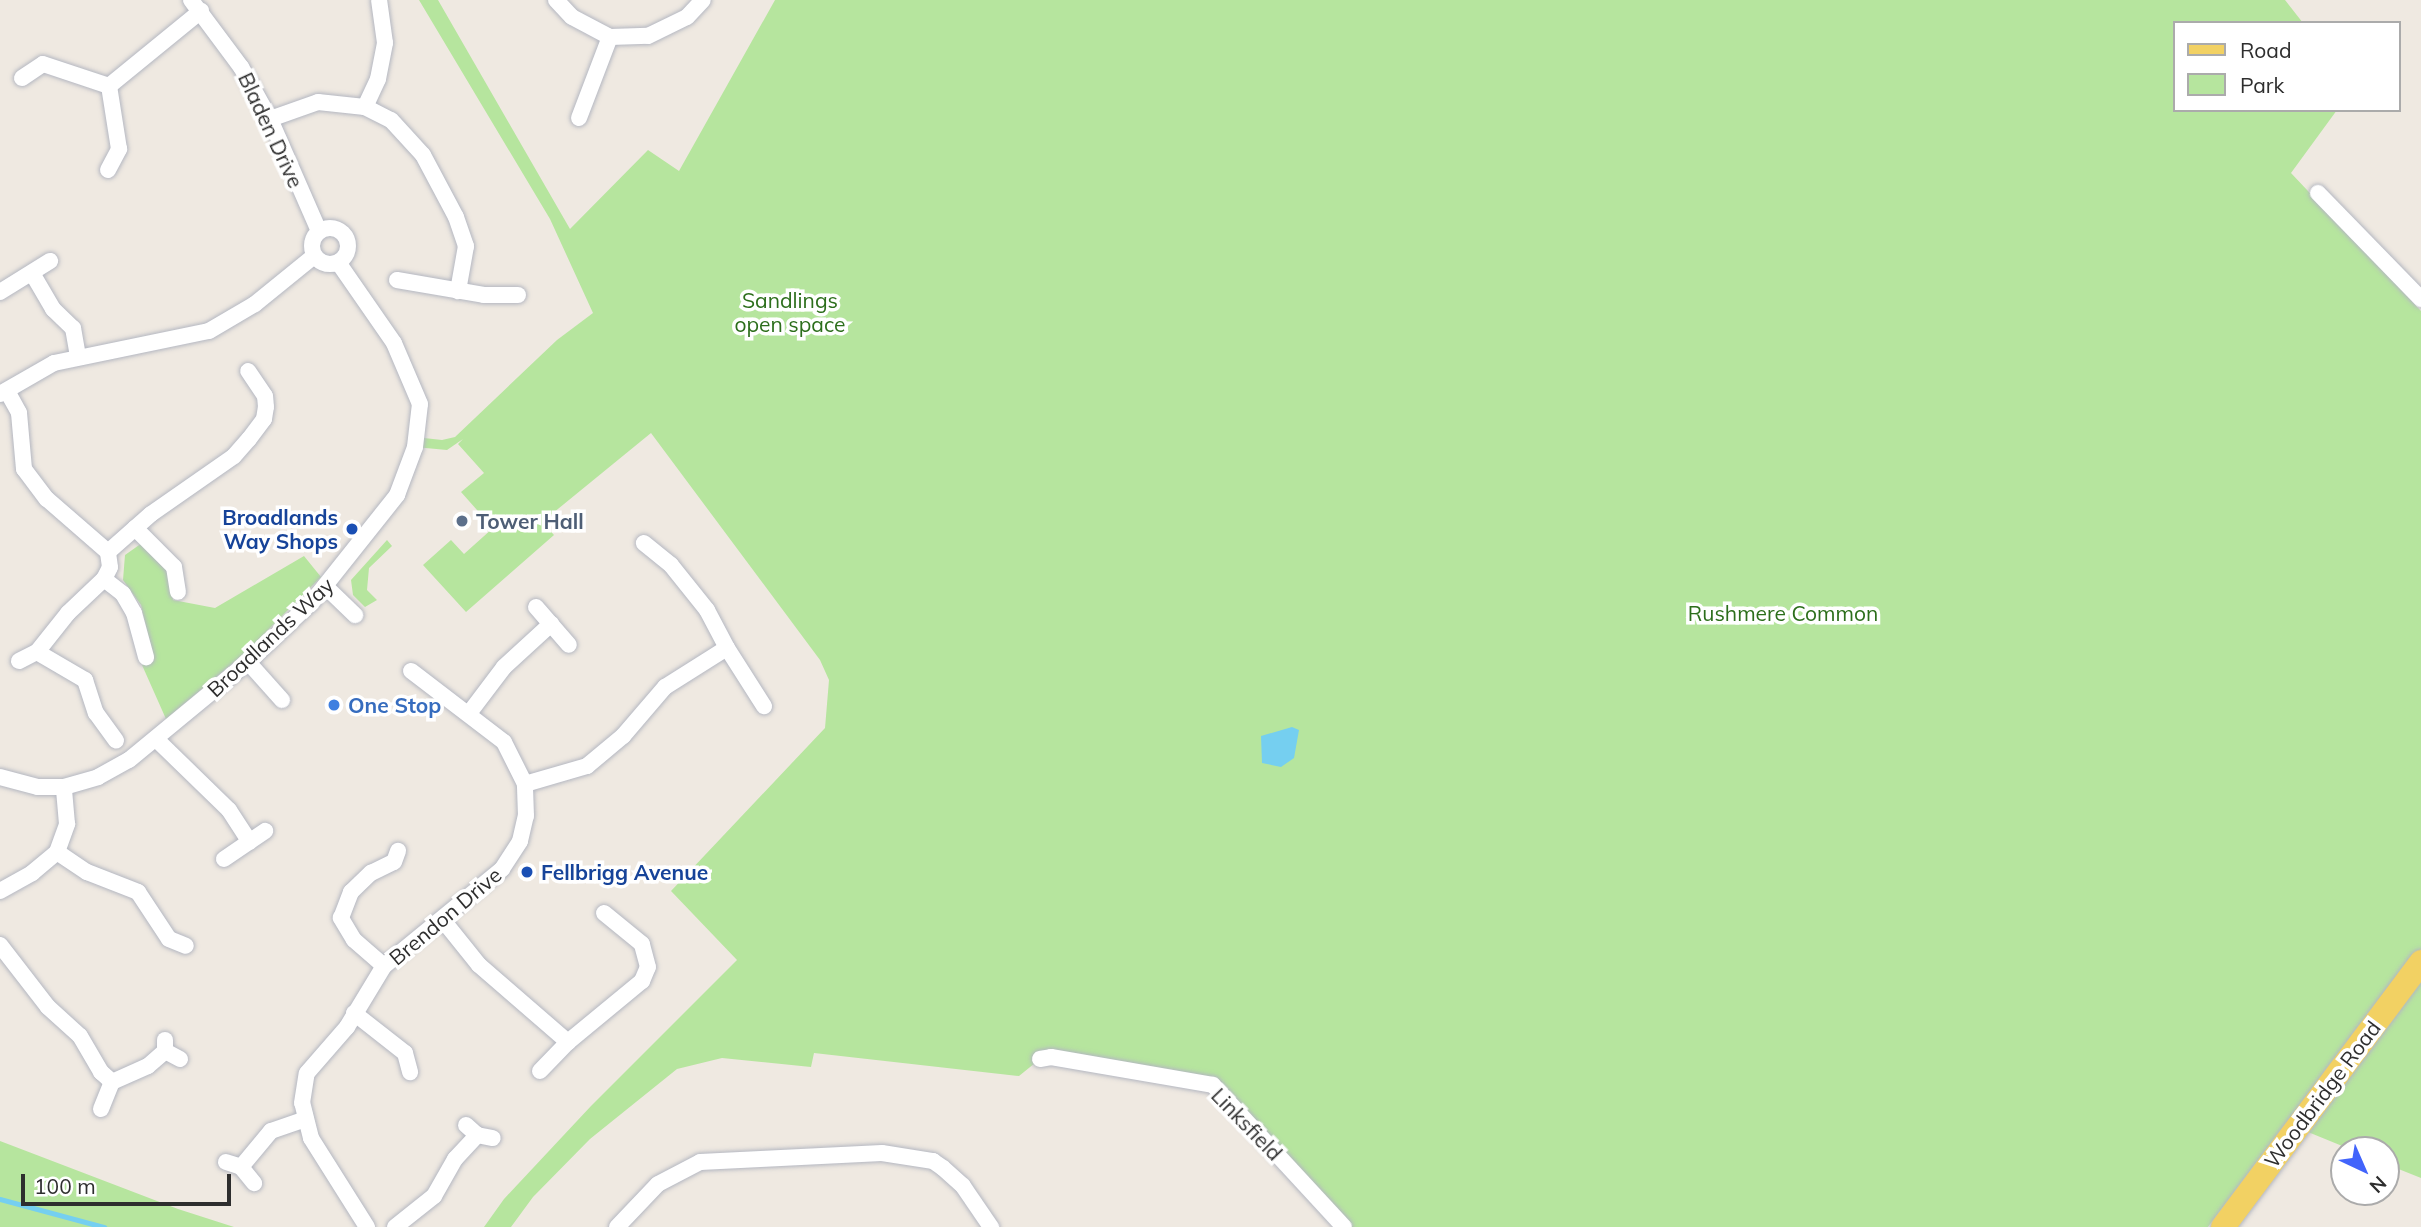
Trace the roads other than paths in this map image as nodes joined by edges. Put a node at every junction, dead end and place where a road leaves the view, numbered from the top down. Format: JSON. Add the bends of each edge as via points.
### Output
{"nodes":[{"id":1,"x":379,"y":0,"type":"edge"},
{"id":2,"x":556,"y":0,"type":"edge"},
{"id":3,"x":703,"y":0,"type":"edge"},
{"id":4,"x":196,"y":5,"type":"edge"},
{"id":5,"x":610,"y":37,"type":"junction"},
{"id":6,"x":22,"y":78,"type":"dead end"},
{"id":7,"x":109,"y":86,"type":"junction"},
{"id":8,"x":365,"y":107,"type":"junction"},
{"id":9,"x":579,"y":118,"type":"dead end"},
{"id":10,"x":270,"y":119,"type":"junction"},
{"id":11,"x":108,"y":170,"type":"dead end"},
{"id":12,"x":2318,"y":193,"type":"dead end"},
{"id":13,"x":319,"y":231,"type":"junction"},
{"id":14,"x":314,"y":256,"type":"junction"},
{"id":15,"x":50,"y":261,"type":"dead end"},
{"id":16,"x":338,"y":262,"type":"junction"},
{"id":17,"x":32,"y":273,"type":"junction"},
{"id":18,"x":397,"y":280,"type":"dead end"},
{"id":19,"x":458,"y":291,"type":"junction"},
{"id":20,"x":0,"y":292,"type":"edge"},
{"id":21,"x":518,"y":295,"type":"dead end"},
{"id":22,"x":2421,"y":299,"type":"edge"},
{"id":23,"x":78,"y":356,"type":"junction"},
{"id":24,"x":248,"y":371,"type":"dead end"},
{"id":25,"x":3,"y":393,"type":"edge"},
{"id":26,"x":135,"y":528,"type":"junction"},
{"id":27,"x":643,"y":543,"type":"dead end"},
{"id":28,"x":108,"y":551,"type":"junction"},
{"id":29,"x":104,"y":579,"type":"junction"},
{"id":30,"x":326,"y":586,"type":"junction"},
{"id":31,"x":178,"y":592,"type":"dead end"},
{"id":32,"x":536,"y":607,"type":"dead end"},
{"id":33,"x":355,"y":615,"type":"dead end"},
{"id":34,"x":551,"y":624,"type":"junction"},
{"id":35,"x":569,"y":645,"type":"dead end"},
{"id":36,"x":727,"y":648,"type":"junction"},
{"id":37,"x":37,"y":652,"type":"junction"},
{"id":38,"x":146,"y":657,"type":"dead end"},
{"id":39,"x":19,"y":661,"type":"dead end"},
{"id":40,"x":248,"y":662,"type":"junction"},
{"id":41,"x":411,"y":671,"type":"dead end"},
{"id":42,"x":282,"y":700,"type":"dead end"},
{"id":43,"x":764,"y":706,"type":"dead end"},
{"id":44,"x":470,"y":712,"type":"junction"},
{"id":45,"x":156,"y":739,"type":"junction"},
{"id":46,"x":116,"y":741,"type":"dead end"},
{"id":47,"x":0,"y":777,"type":"edge"},
{"id":48,"x":524,"y":783,"type":"junction"},
{"id":49,"x":64,"y":787,"type":"junction"},
{"id":50,"x":265,"y":831,"type":"dead end"},
{"id":51,"x":250,"y":842,"type":"junction"},
{"id":52,"x":398,"y":851,"type":"dead end"},
{"id":53,"x":57,"y":852,"type":"junction"},
{"id":54,"x":224,"y":859,"type":"dead end"},
{"id":55,"x":0,"y":891,"type":"edge"},
{"id":56,"x":602,"y":909,"type":"dead end"},
{"id":57,"x":442,"y":919,"type":"junction"},
{"id":58,"x":0,"y":945,"type":"edge"},
{"id":59,"x":186,"y":946,"type":"dead end"},
{"id":60,"x":2421,"y":962,"type":"edge"},
{"id":61,"x":384,"y":967,"type":"junction"},
{"id":62,"x":355,"y":1013,"type":"junction"},
{"id":63,"x":568,"y":1042,"type":"junction"},
{"id":64,"x":170,"y":1050,"type":"dead end"},
{"id":65,"x":1040,"y":1059,"type":"dead end"},
{"id":66,"x":540,"y":1071,"type":"dead end"},
{"id":67,"x":410,"y":1072,"type":"dead end"},
{"id":68,"x":112,"y":1082,"type":"junction"},
{"id":69,"x":101,"y":1109,"type":"dead end"},
{"id":70,"x":305,"y":1119,"type":"junction"},
{"id":71,"x":479,"y":1132,"type":"dead end"},
{"id":72,"x":254,"y":1183,"type":"dead end"},
{"id":73,"x":367,"y":1227,"type":"edge"},
{"id":74,"x":395,"y":1227,"type":"edge"},
{"id":75,"x":617,"y":1227,"type":"edge"},
{"id":76,"x":991,"y":1227,"type":"edge"},
{"id":77,"x":1344,"y":1227,"type":"edge"},
{"id":78,"x":2223,"y":1227,"type":"edge"}],
"edges":[{"from":1,"to":8,"type":"street","via":[[385,43],[378,79]]},
{"from":2,"to":5,"type":"street","via":[[572,18]]},
{"from":3,"to":5,"type":"street","via":[[687,17],[648,36]]},
{"from":4,"to":7,"type":"street"},
{"from":4,"to":10,"type":"street","name":"Bladen Drive","via":[[242,67]]},
{"from":5,"to":9,"type":"street"},
{"from":6,"to":7,"type":"street","via":[[43,64]]},
{"from":7,"to":11,"type":"street","via":[[119,149]]},
{"from":8,"to":10,"type":"street","via":[[318,102]]},
{"from":8,"to":19,"type":"street","via":[[391,120],[423,155],[456,217],[466,246]]},
{"from":10,"to":13,"type":"street","name":"Bladen Drive"},
{"from":12,"to":22,"type":"street"},
{"from":13,"to":14,"type":"street","via":[[312,242]]},
{"from":13,"to":16,"type":"street","via":[[332,227],[347,239],[347,251]]},
{"from":14,"to":16,"type":"street","via":[[324,263]]},
{"from":14,"to":23,"type":"street","via":[[255,304],[209,331]]},
{"from":15,"to":17,"type":"street"},
{"from":16,"to":30,"type":"street","name":"Broadlands Way","via":[[394,342],[420,404],[415,447],[397,495]]},
{"from":17,"to":20,"type":"street"},
{"from":17,"to":23,"type":"street","via":[[53,309],[73,328]]},
{"from":18,"to":19,"type":"street"},
{"from":19,"to":21,"type":"street"},
{"from":23,"to":25,"type":"street","via":[[26,376]]},
{"from":24,"to":26,"type":"street","via":[[265,396],[264,419],[234,456]]},
{"from":25,"to":28,"type":"street","via":[[19,412],[24,469],[47,499]]},
{"from":26,"to":28,"type":"street"},
{"from":26,"to":31,"type":"street","via":[[174,567]]},
{"from":27,"to":36,"type":"street","via":[[671,565],[707,610]]},
{"from":28,"to":29,"type":"street","via":[[110,567]]},
{"from":29,"to":37,"type":"street","via":[[68,613]]},
{"from":29,"to":38,"type":"street","via":[[123,594],[134,613]]},
{"from":30,"to":33,"type":"street"},
{"from":30,"to":40,"type":"street","name":"Broadlands Way"},
{"from":32,"to":34,"type":"street"},
{"from":34,"to":35,"type":"street"},
{"from":34,"to":44,"type":"street","via":[[504,667]]},
{"from":36,"to":43,"type":"street","via":[[758,683]]},
{"from":36,"to":48,"type":"street","via":[[665,687],[615,744],[587,766]]},
{"from":37,"to":39,"type":"street"},
{"from":37,"to":46,"type":"street","via":[[85,680],[96,713]]},
{"from":40,"to":42,"type":"street"},
{"from":40,"to":45,"type":"street","name":"Broadlands Way"},
{"from":41,"to":44,"type":"street","name":"Brendon Drive"},
{"from":44,"to":48,"type":"street","name":"Brendon Drive","via":[[504,742]]},
{"from":45,"to":49,"type":"street","name":"Broadlands Way","via":[[98,777]]},
{"from":45,"to":51,"type":"street","via":[[202,789],[229,810]]},
{"from":47,"to":49,"type":"street","name":"Broadlands Way","via":[[24,785]]},
{"from":48,"to":57,"type":"street","name":"Brendon Drive","via":[[524,828],[514,853],[486,884]]},
{"from":49,"to":53,"type":"street","via":[[67,824]]},
{"from":50,"to":51,"type":"street"},
{"from":51,"to":54,"type":"street"},
{"from":52,"to":61,"type":"street","via":[[391,873],[371,873],[351,892],[341,918],[354,940]]},
{"from":53,"to":55,"type":"street"},
{"from":53,"to":59,"type":"street","via":[[87,872],[138,892],[164,944]]},
{"from":56,"to":63,"type":"street","via":[[642,944],[648,967],[642,981]]},
{"from":57,"to":61,"type":"street","name":"Brendon Drive"},
{"from":57,"to":63,"type":"street","via":[[479,965]]},
{"from":58,"to":68,"type":"street","via":[[48,1007],[80,1036]]},
{"from":60,"to":78,"type":"main road","name":"Woodbridge Road"},
{"from":61,"to":62,"type":"street","name":"Brendon Drive"},
{"from":62,"to":67,"type":"street","via":[[405,1053]]},
{"from":62,"to":70,"type":"street","name":"Brendon Drive","via":[[307,1073]]},
{"from":63,"to":66,"type":"street"},
{"from":64,"to":68,"type":"street"},
{"from":65,"to":77,"type":"street","name":"Linksfield","via":[[1051,1057],[1213,1085]]},
{"from":68,"to":69,"type":"street"},
{"from":70,"to":72,"type":"street","via":[[271,1131],[233,1165]]},
{"from":70,"to":73,"type":"street","name":"Brendon Drive","via":[[318,1156]]},
{"from":71,"to":74,"type":"street","via":[[455,1159],[435,1196]]},
{"from":75,"to":76,"type":"street","via":[[658,1184],[700,1162],[882,1153],[933,1161],[963,1186]]}]}
